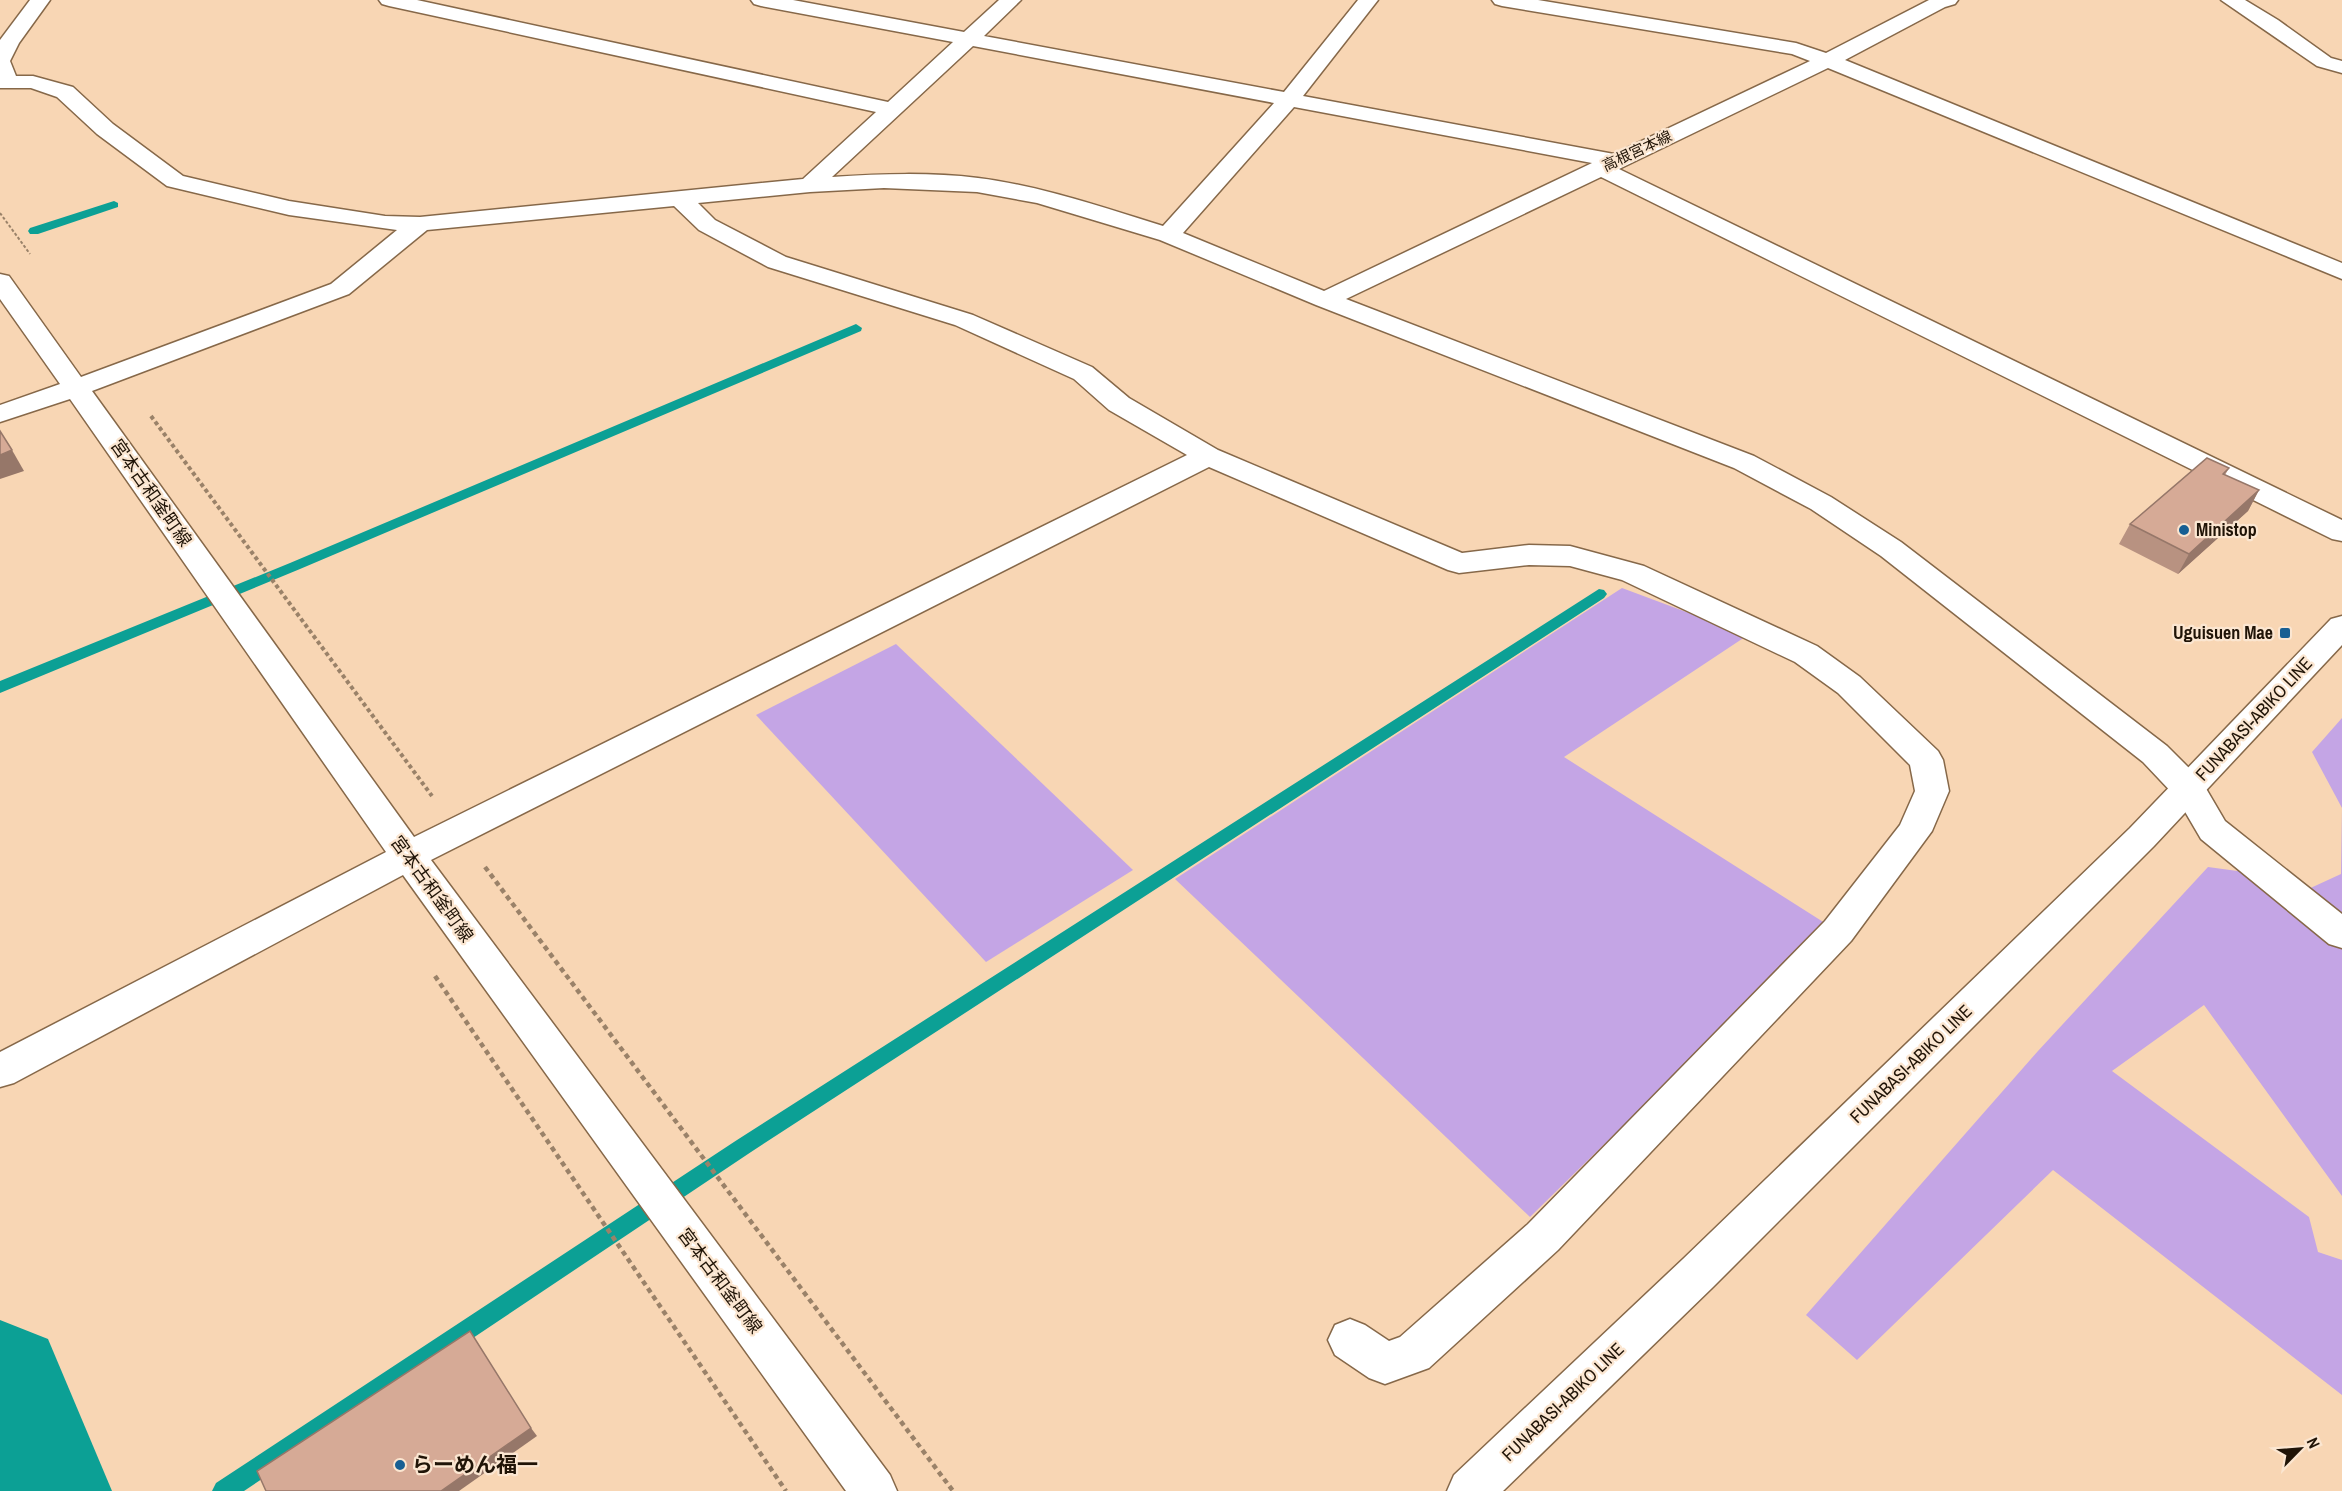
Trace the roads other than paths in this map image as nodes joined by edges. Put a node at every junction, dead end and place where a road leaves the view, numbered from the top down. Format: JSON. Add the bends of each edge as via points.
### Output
{"nodes":[{"id":1,"x":40,"y":0,"type":"edge"},
{"id":2,"x":389,"y":0,"type":"edge"},
{"id":3,"x":761,"y":0,"type":"edge"},
{"id":4,"x":1011,"y":0,"type":"edge"},
{"id":5,"x":1368,"y":0,"type":"edge"},
{"id":6,"x":1502,"y":0,"type":"edge"},
{"id":7,"x":1948,"y":0,"type":"edge"},
{"id":8,"x":2231,"y":0,"type":"edge"},
{"id":9,"x":967,"y":40,"type":"junction"},
{"id":10,"x":1829,"y":60,"type":"junction"},
{"id":11,"x":2342,"y":67,"type":"edge"},
{"id":12,"x":2,"y":71,"type":"edge"},
{"id":13,"x":1288,"y":101,"type":"junction"},
{"id":14,"x":892,"y":109,"type":"junction"},
{"id":15,"x":1607,"y":165,"type":"junction"},
{"id":16,"x":810,"y":185,"type":"junction"},
{"id":17,"x":680,"y":199,"type":"junction"},
{"id":18,"x":420,"y":224,"type":"junction"},
{"id":19,"x":1168,"y":235,"type":"junction"},
{"id":20,"x":2342,"y":272,"type":"edge"},
{"id":21,"x":0,"y":281,"type":"edge"},
{"id":22,"x":1325,"y":300,"type":"junction"},
{"id":23,"x":76,"y":388,"type":"junction"},
{"id":24,"x":0,"y":414,"type":"edge"},
{"id":25,"x":1208,"y":456,"type":"junction"},
{"id":26,"x":2342,"y":532,"type":"edge"},
{"id":27,"x":2342,"y":626,"type":"edge"},
{"id":28,"x":2188,"y":789,"type":"junction"},
{"id":29,"x":408,"y":856,"type":"junction"},
{"id":30,"x":2342,"y":934,"type":"edge"},
{"id":31,"x":0,"y":1071,"type":"edge"},
{"id":32,"x":1350,"y":1340,"type":"dead end"},
{"id":33,"x":874,"y":1491,"type":"edge"},
{"id":34,"x":1470,"y":1491,"type":"edge"}],
"edges":[{"from":1,"to":12,"type":"street","via":[[9,42]]},
{"from":2,"to":14,"type":"street"},
{"from":3,"to":9,"type":"street"},
{"from":4,"to":9,"type":"street"},
{"from":5,"to":13,"type":"street"},
{"from":6,"to":10,"type":"street","via":[[1796,49]]},
{"from":7,"to":10,"type":"street","name":"高根宮本線"},
{"from":8,"to":11,"type":"street","via":[[2324,62]]},
{"from":9,"to":13,"type":"street"},
{"from":9,"to":14,"type":"street"},
{"from":10,"to":15,"type":"street","name":"高根宮本線"},
{"from":10,"to":20,"type":"street"},
{"from":12,"to":18,"type":"street","via":[[65,92],[105,129],[175,181],[289,208],[385,223]]},
{"from":13,"to":15,"type":"street"},
{"from":13,"to":19,"type":"street"},
{"from":14,"to":16,"type":"street"},
{"from":15,"to":22,"type":"street","name":"高根宮本線"},
{"from":15,"to":26,"type":"street"},
{"from":16,"to":17,"type":"street"},
{"from":16,"to":19,"type":"street","via":[[884,181],[977,185],[1039,196]]},
{"from":17,"to":18,"type":"street"},
{"from":17,"to":25,"type":"street","via":[[707,225],[777,262],[964,320],[1083,373],[1119,404]]},
{"from":18,"to":23,"type":"street","via":[[340,289]]},
{"from":19,"to":22,"type":"street"},
{"from":21,"to":23,"type":"street","name":"宮本古和釜町線"},
{"from":22,"to":28,"type":"street","via":[[1744,462],[1821,503],[1891,549],[2019,647],[2155,754]]},
{"from":23,"to":24,"type":"street"},
{"from":23,"to":29,"type":"street","name":"宮本古和釜町線"},
{"from":25,"to":29,"type":"street"},
{"from":25,"to":32,"type":"street","via":[[1459,563],[1529,555],[1570,556],[1643,578],[1806,654],[1849,685],[1926,760],[1932,791],[1915,831],[1838,931],[1543,1237],[1414,1353],[1385,1363]]},
{"from":27,"to":28,"type":"street","name":"FUNABASI-ABIKO LINE"},
{"from":28,"to":30,"type":"street","via":[[2213,830]]},
{"from":28,"to":34,"type":"street","name":"FUNABASI-ABIKO LINE","via":[[1698,1273]]},
{"from":29,"to":31,"type":"street"},
{"from":29,"to":33,"type":"street","name":"宮本古和釜町線"}]}
